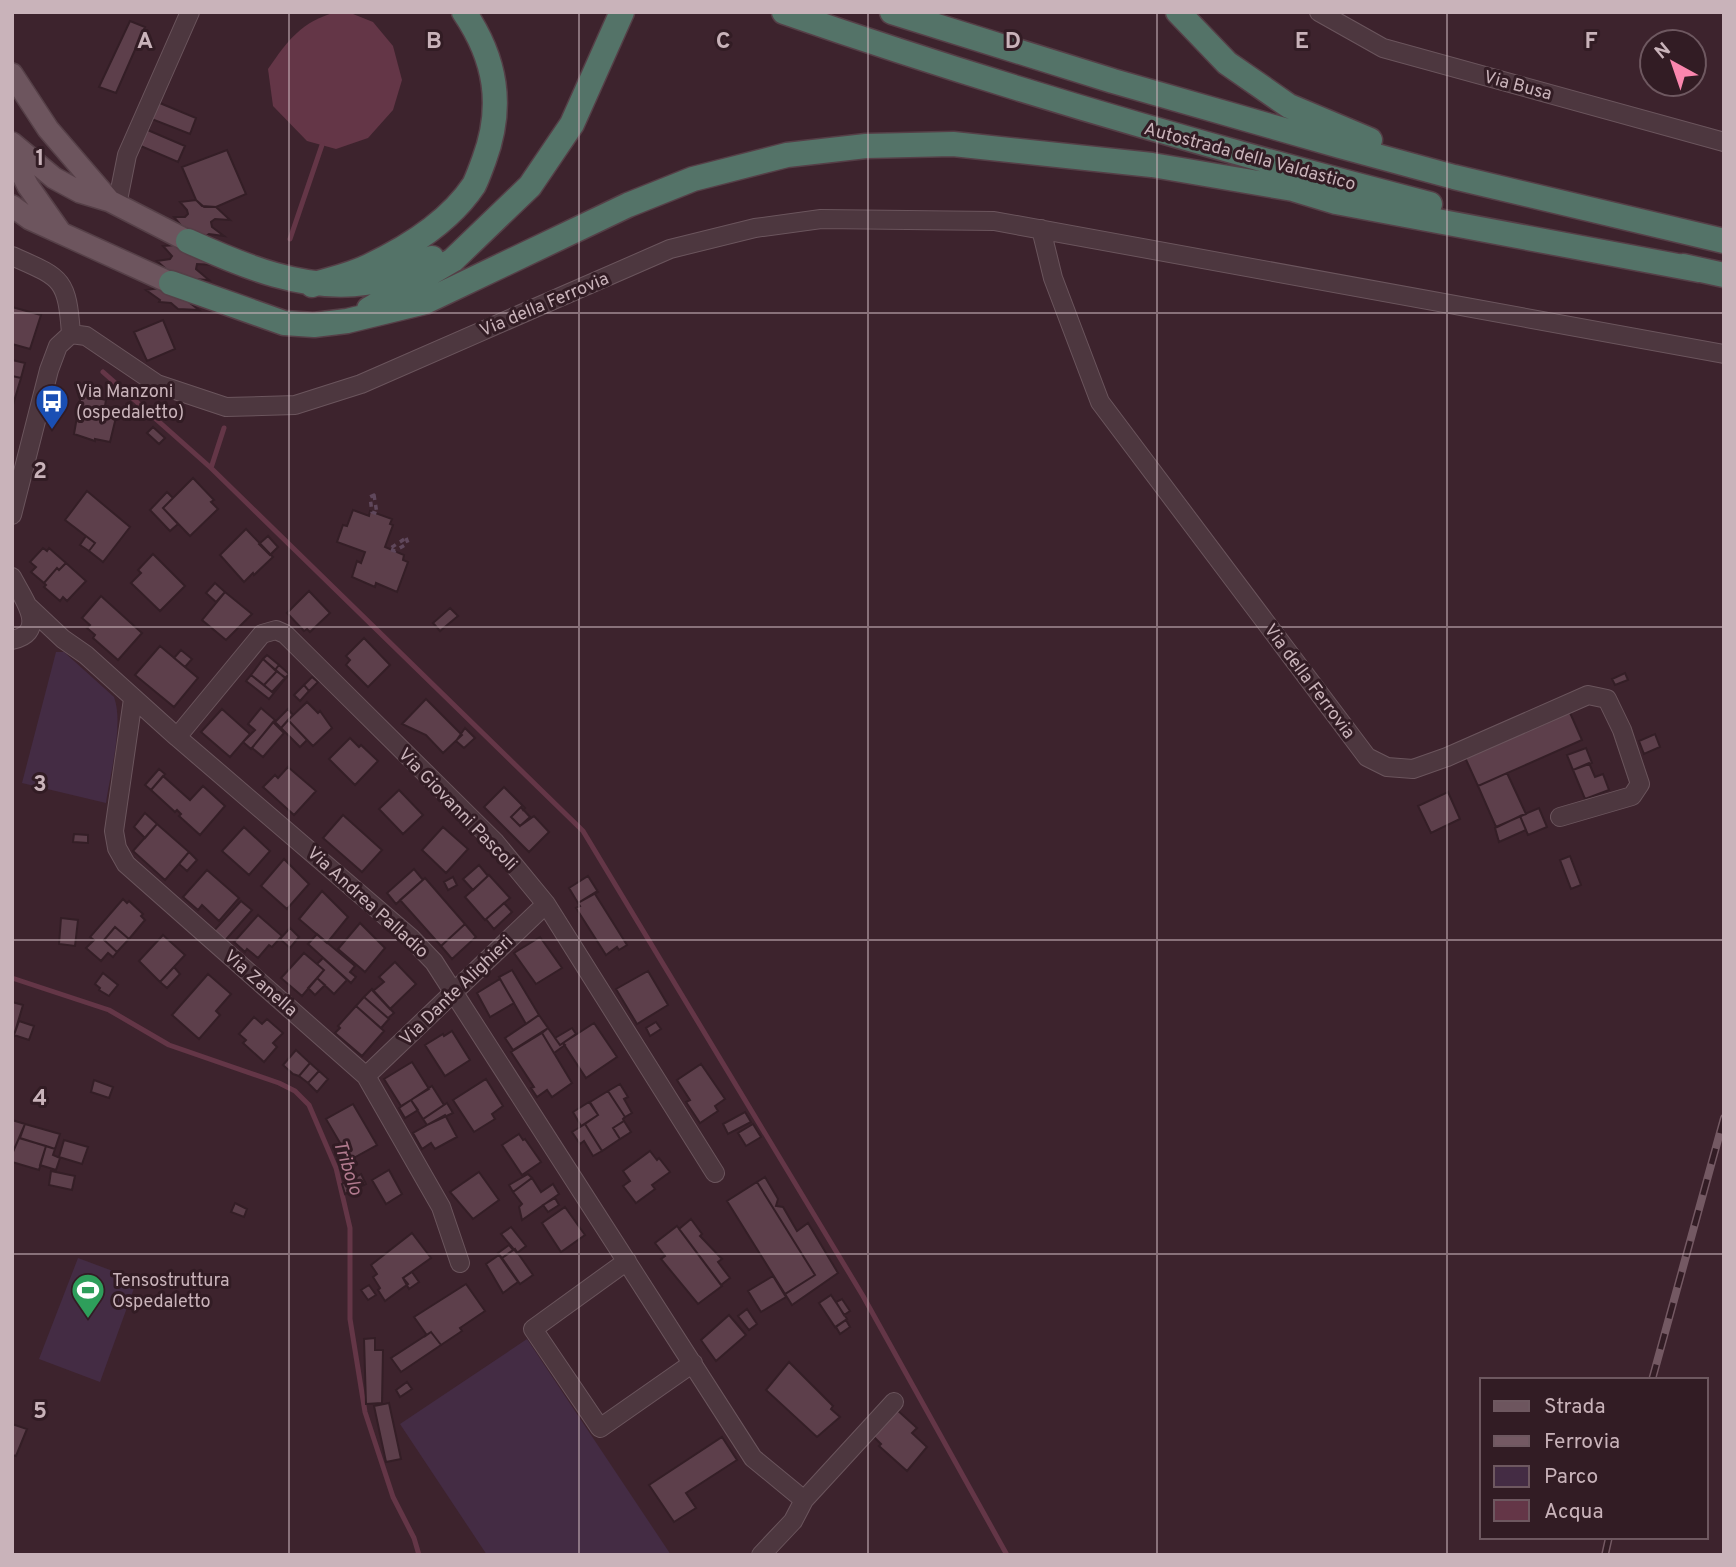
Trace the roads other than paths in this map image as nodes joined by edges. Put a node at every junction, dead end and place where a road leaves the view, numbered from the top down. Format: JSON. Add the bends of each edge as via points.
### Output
{"nodes":[{"id":1,"x":190,"y":12,"type":"edge"},
{"id":2,"x":464,"y":12,"type":"edge"},
{"id":3,"x":622,"y":12,"type":"edge"},
{"id":4,"x":783,"y":12,"type":"edge"},
{"id":5,"x":892,"y":12,"type":"edge"},
{"id":6,"x":1178,"y":12,"type":"edge"},
{"id":7,"x":1319,"y":12,"type":"edge"},
{"id":8,"x":12,"y":74,"type":"edge"},
{"id":9,"x":1724,"y":142,"type":"edge"},
{"id":10,"x":12,"y":143,"type":"edge"},
{"id":11,"x":12,"y":155,"type":"edge"},
{"id":12,"x":114,"y":203,"type":"junction"},
{"id":13,"x":12,"y":206,"type":"edge"},
{"id":14,"x":1577,"y":207,"type":"junction"},
{"id":15,"x":493,"y":223,"type":"junction"},
{"id":16,"x":1041,"y":229,"type":"junction"},
{"id":17,"x":61,"y":233,"type":"junction"},
{"id":18,"x":188,"y":241,"type":"joint"},
{"id":19,"x":1724,"y":241,"type":"edge"},
{"id":20,"x":12,"y":256,"type":"edge"},
{"id":21,"x":1699,"y":270,"type":"junction"},
{"id":22,"x":1724,"y":275,"type":"edge"},
{"id":23,"x":171,"y":283,"type":"joint"},
{"id":24,"x":312,"y":285,"type":"junction"},
{"id":25,"x":347,"y":321,"type":"junction"},
{"id":26,"x":71,"y":334,"type":"junction"},
{"id":27,"x":1724,"y":354,"type":"edge"},
{"id":28,"x":12,"y":515,"type":"edge"},
{"id":29,"x":12,"y":577,"type":"edge"},
{"id":30,"x":22,"y":602,"type":"edge"},
{"id":31,"x":18,"y":637,"type":"edge"},
{"id":32,"x":63,"y":639,"type":"junction"},
{"id":33,"x":133,"y":699,"type":"junction"},
{"id":34,"x":177,"y":737,"type":"junction"},
{"id":35,"x":1560,"y":817,"type":"dead end"},
{"id":36,"x":546,"y":904,"type":"junction"},
{"id":37,"x":456,"y":992,"type":"junction"},
{"id":38,"x":366,"y":1076,"type":"junction"},
{"id":39,"x":715,"y":1173,"type":"dead end"},
{"id":40,"x":627,"y":1261,"type":"junction"},
{"id":41,"x":460,"y":1263,"type":"dead end"},
{"id":42,"x":693,"y":1363,"type":"junction"},
{"id":43,"x":894,"y":1402,"type":"dead end"},
{"id":44,"x":804,"y":1500,"type":"junction"},
{"id":45,"x":761,"y":1555,"type":"edge"}],
"edges":[{"from":1,"to":12,"type":"street","via":[[127,155]]},
{"from":2,"to":24,"type":"highway","via":[[493,71],[496,107],[491,140],[475,182],[441,221],[409,243],[367,267]]},
{"from":3,"to":15,"type":"highway","via":[[572,124],[530,186]]},
{"from":4,"to":21,"type":"highway","name":"Autostrada della Valdastico","via":[[990,81],[1197,142]]},
{"from":5,"to":14,"type":"highway","name":"Autostrada della Valdastico","via":[[1340,146]]},
{"from":6,"to":14,"type":"highway","via":[[1227,64],[1289,106],[1353,135]]},
{"from":7,"to":9,"type":"street","name":"Via Busa","via":[[1383,48]]},
{"from":8,"to":12,"type":"main road","via":[[48,130]]},
{"from":10,"to":12,"type":"main road","via":[[54,178]]},
{"from":11,"to":17,"type":"main road"},
{"from":12,"to":18,"type":"main road"},
{"from":13,"to":17,"type":"main road"},
{"from":14,"to":19,"type":"highway","name":"Autostrada della Valdastico"},
{"from":15,"to":24,"type":"highway","via":[[419,264],[367,283]]},
{"from":15,"to":25,"type":"highway","via":[[453,260]]},
{"from":16,"to":26,"type":"street","name":"Via della Ferrovia","via":[[994,221],[834,219],[755,228],[670,249],[361,384],[295,405],[226,407],[156,384],[86,335]]},
{"from":16,"to":27,"type":"street","name":"Via della Ferrovia"},
{"from":16,"to":35,"type":"street","name":"Via della Ferrovia","via":[[1052,278],[1100,402],[1367,757],[1387,767],[1413,769],[1588,695],[1607,699],[1640,784],[1632,796]]},
{"from":17,"to":23,"type":"main road"},
{"from":18,"to":24,"type":"highway","via":[[230,260]]},
{"from":20,"to":26,"type":"street","via":[[59,281],[68,296]]},
{"from":21,"to":22,"type":"highway","name":"Autostrada della Valdastico"},
{"from":21,"to":25,"type":"highway","via":[[1152,165],[953,144],[866,146],[787,155],[693,179],[425,302]]},
{"from":23,"to":25,"type":"highway","via":[[284,323]]},
{"from":26,"to":28,"type":"street","via":[[58,346],[49,370]]},
{"from":29,"to":30,"type":"street"},
{"from":30,"to":31,"type":"street","via":[[32,622]]},
{"from":30,"to":32,"type":"street","name":"Via Andrea Palladio"},
{"from":31,"to":32,"type":"street"},
{"from":32,"to":33,"type":"street","name":"Via Andrea Palladio"},
{"from":33,"to":34,"type":"street","name":"Via Andrea Palladio"},
{"from":33,"to":38,"type":"street","name":"Via Zanella","via":[[114,831],[126,864]]},
{"from":34,"to":36,"type":"street","name":"Via Giovanni Pascoli","via":[[262,634],[271,629],[281,631],[495,842]]},
{"from":34,"to":37,"type":"street","name":"Via Andrea Palladio","via":[[410,937]]},
{"from":36,"to":37,"type":"street","name":"Via Dante Alighieri"},
{"from":36,"to":39,"type":"street","name":"Via Giovanni Pascoli"},
{"from":37,"to":38,"type":"street","name":"Via Dante Alighieri"},
{"from":37,"to":40,"type":"street","name":"Via Andrea Palladio"},
{"from":38,"to":41,"type":"street","name":"Via Zanella","via":[[441,1207]]},
{"from":40,"to":42,"type":"street","name":"Via Andrea Palladio"},
{"from":40,"to":42,"type":"street","via":[[533,1329],[600,1428]]},
{"from":42,"to":44,"type":"street","name":"Via Andrea Palladio","via":[[753,1458]]},
{"from":43,"to":44,"type":"street"},
{"from":44,"to":45,"type":"street","via":[[793,1521]]}]}
